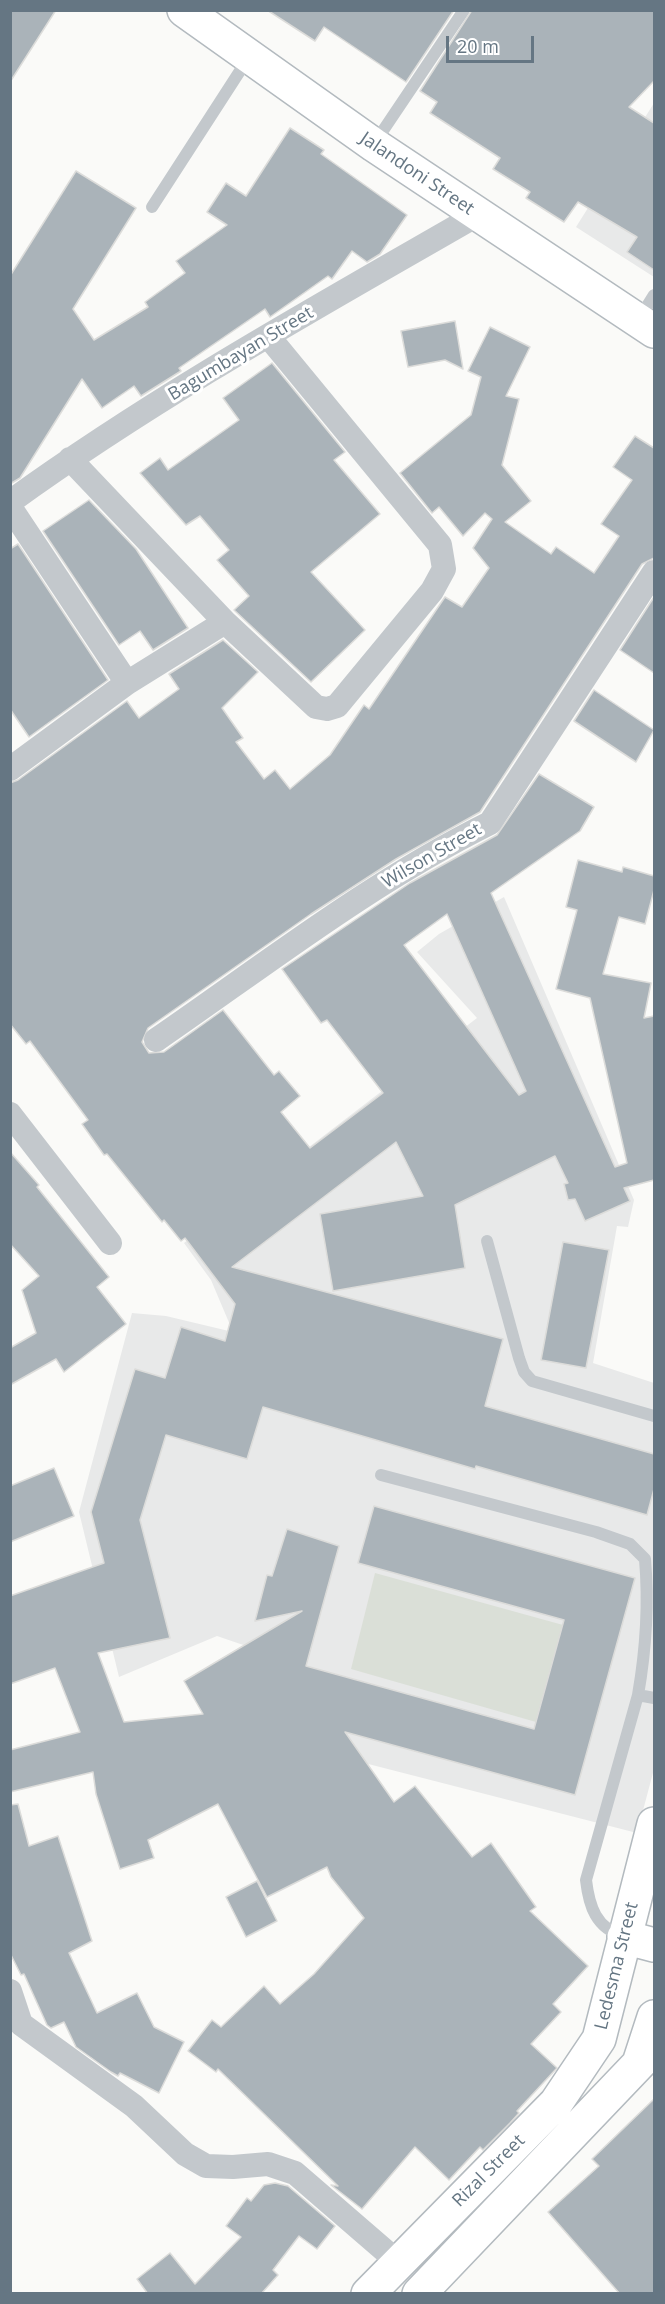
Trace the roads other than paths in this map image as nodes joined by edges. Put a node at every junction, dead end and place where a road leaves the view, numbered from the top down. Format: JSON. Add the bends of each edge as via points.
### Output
{"nodes":[{"id":1,"x":184,"y":10,"type":"edge"},
{"id":2,"x":464,"y":10,"type":"edge"},
{"id":3,"x":250,"y":57,"type":"junction"},
{"id":4,"x":374,"y":145,"type":"junction"},
{"id":5,"x":152,"y":207,"type":"dead end"},
{"id":6,"x":477,"y":215,"type":"junction"},
{"id":7,"x":649,"y":316,"type":"edge"},
{"id":8,"x":268,"y":336,"type":"junction"},
{"id":9,"x":70,"y":459,"type":"junction"},
{"id":10,"x":10,"y":502,"type":"edge"},
{"id":11,"x":10,"y":507,"type":"edge"},
{"id":12,"x":654,"y":572,"type":"edge"},
{"id":13,"x":225,"y":622,"type":"junction"},
{"id":14,"x":127,"y":683,"type":"junction"},
{"id":15,"x":10,"y":769,"type":"edge"},
{"id":16,"x":156,"y":1040,"type":"dead end"},
{"id":17,"x":10,"y":1114,"type":"edge"},
{"id":18,"x":487,"y":1241,"type":"dead end"},
{"id":19,"x":110,"y":1243,"type":"dead end"},
{"id":20,"x":654,"y":1416,"type":"edge"},
{"id":21,"x":381,"y":1475,"type":"dead end"},
{"id":22,"x":638,"y":1695,"type":"junction"},
{"id":23,"x":654,"y":1698,"type":"edge"},
{"id":24,"x":654,"y":1824,"type":"edge"},
{"id":25,"x":639,"y":1941,"type":"edge"},
{"id":26,"x":10,"y":1991,"type":"edge"},
{"id":27,"x":654,"y":2017,"type":"edge"},
{"id":28,"x":599,"y":2039,"type":"junction"},
{"id":29,"x":647,"y":2054,"type":"edge"},
{"id":30,"x":398,"y":2262,"type":"junction"},
{"id":31,"x":422,"y":2292,"type":"edge"},
{"id":32,"x":368,"y":2294,"type":"edge"}],
"edges":[{"from":1,"to":3,"type":"main road","name":"Jalandoni Street"},
{"from":2,"to":4,"type":"lane"},
{"from":3,"to":4,"type":"main road","name":"Jalandoni Street"},
{"from":3,"to":5,"type":"lane"},
{"from":4,"to":6,"type":"main road","name":"Jalandoni Street"},
{"from":6,"to":7,"type":"main road","name":"Jalandoni Street"},
{"from":6,"to":8,"type":"street","name":"Bagumbayan Street"},
{"from":8,"to":9,"type":"street","name":"Bagumbayan Street"},
{"from":8,"to":13,"type":"street","via":[[440,545],[444,568],[432,591],[337,706],[327,709],[316,706]]},
{"from":9,"to":10,"type":"street","name":"Bagumbayan Street"},
{"from":9,"to":13,"type":"street"},
{"from":11,"to":14,"type":"street"},
{"from":12,"to":16,"type":"street","name":"Wilson Street","via":[[490,823],[384,883]]},
{"from":13,"to":14,"type":"street"},
{"from":14,"to":15,"type":"street"},
{"from":17,"to":19,"type":"street"},
{"from":18,"to":20,"type":"lane","via":[[519,1358],[532,1381]]},
{"from":21,"to":22,"type":"lane","via":[[630,1544],[645,1560],[649,1604]]},
{"from":22,"to":23,"type":"lane"},
{"from":22,"to":25,"type":"lane","via":[[586,1880],[589,1907],[612,1934]]},
{"from":24,"to":25,"type":"main road","name":"Ledesma Street"},
{"from":25,"to":28,"type":"main road","name":"Ledesma Street"},
{"from":26,"to":30,"type":"street","via":[[21,2024],[134,2106],[185,2154],[206,2166],[268,2164],[295,2173]]},
{"from":27,"to":29,"type":"main road"},
{"from":28,"to":29,"type":"main road"},
{"from":28,"to":30,"type":"main road","name":"Rizal Street","via":[[556,2103]]},
{"from":29,"to":31,"type":"main road","name":"Rizal Street"},
{"from":30,"to":32,"type":"main road","name":"Rizal Street"}]}
